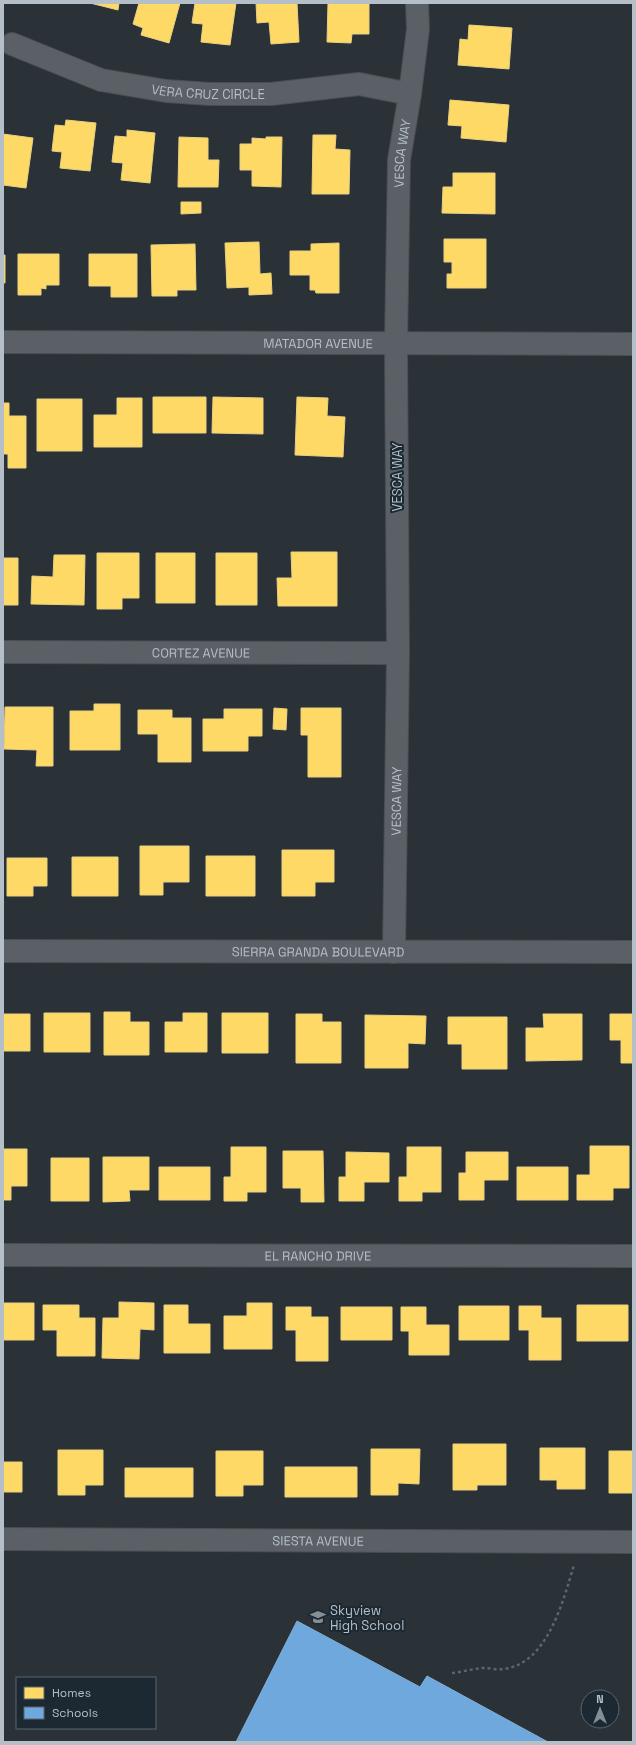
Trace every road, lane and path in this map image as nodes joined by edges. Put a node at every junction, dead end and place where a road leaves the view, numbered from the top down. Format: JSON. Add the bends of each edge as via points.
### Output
{"nodes":[{"id":1,"x":417,"y":3,"type":"edge"},
{"id":2,"x":12,"y":44,"type":"dead end"},
{"id":3,"x":410,"y":94,"type":"junction"},
{"id":4,"x":3,"y":342,"type":"edge"},
{"id":5,"x":633,"y":344,"type":"edge"},
{"id":6,"x":396,"y":345,"type":"junction"},
{"id":7,"x":3,"y":652,"type":"edge"},
{"id":8,"x":398,"y":653,"type":"junction"},
{"id":9,"x":3,"y":951,"type":"edge"},
{"id":10,"x":394,"y":952,"type":"junction"},
{"id":11,"x":633,"y":952,"type":"edge"},
{"id":12,"x":3,"y":1255,"type":"edge"},
{"id":13,"x":633,"y":1256,"type":"edge"},
{"id":14,"x":3,"y":1539,"type":"edge"},
{"id":15,"x":633,"y":1542,"type":"edge"},
{"id":16,"x":574,"y":1565,"type":"dead end"},
{"id":17,"x":452,"y":1673,"type":"dead end"}],
"edges":[{"from":1,"to":3,"type":"street","name":"VESCA WAY","via":[[418,29]]},
{"from":2,"to":3,"type":"street","name":"VERA CRUZ CIRCLE","via":[[101,80],[166,91],[271,94],[359,84]]},
{"from":3,"to":6,"type":"street","name":"VESCA WAY","via":[[399,160]]},
{"from":4,"to":6,"type":"street","name":"MATADOR AVENUE"},
{"from":5,"to":6,"type":"street","name":"MATADOR AVENUE"},
{"from":6,"to":8,"type":"street","name":"VESCA WAY"},
{"from":7,"to":8,"type":"street","name":"CORTEZ AVENUE"},
{"from":8,"to":10,"type":"street","name":"VESCA WAY"},
{"from":9,"to":10,"type":"street","name":"SIERRA GRANDA BOULEVARD"},
{"from":10,"to":11,"type":"street","name":"SIERRA GRANDA BOULEVARD"},
{"from":12,"to":13,"type":"street","name":"EL RANCHO DRIVE"},
{"from":14,"to":15,"type":"street","name":"SIESTA AVENUE"},
{"from":16,"to":17,"type":"path","via":[[557,1616],[547,1638],[533,1656],[518,1665],[504,1669],[482,1668]]}]}
